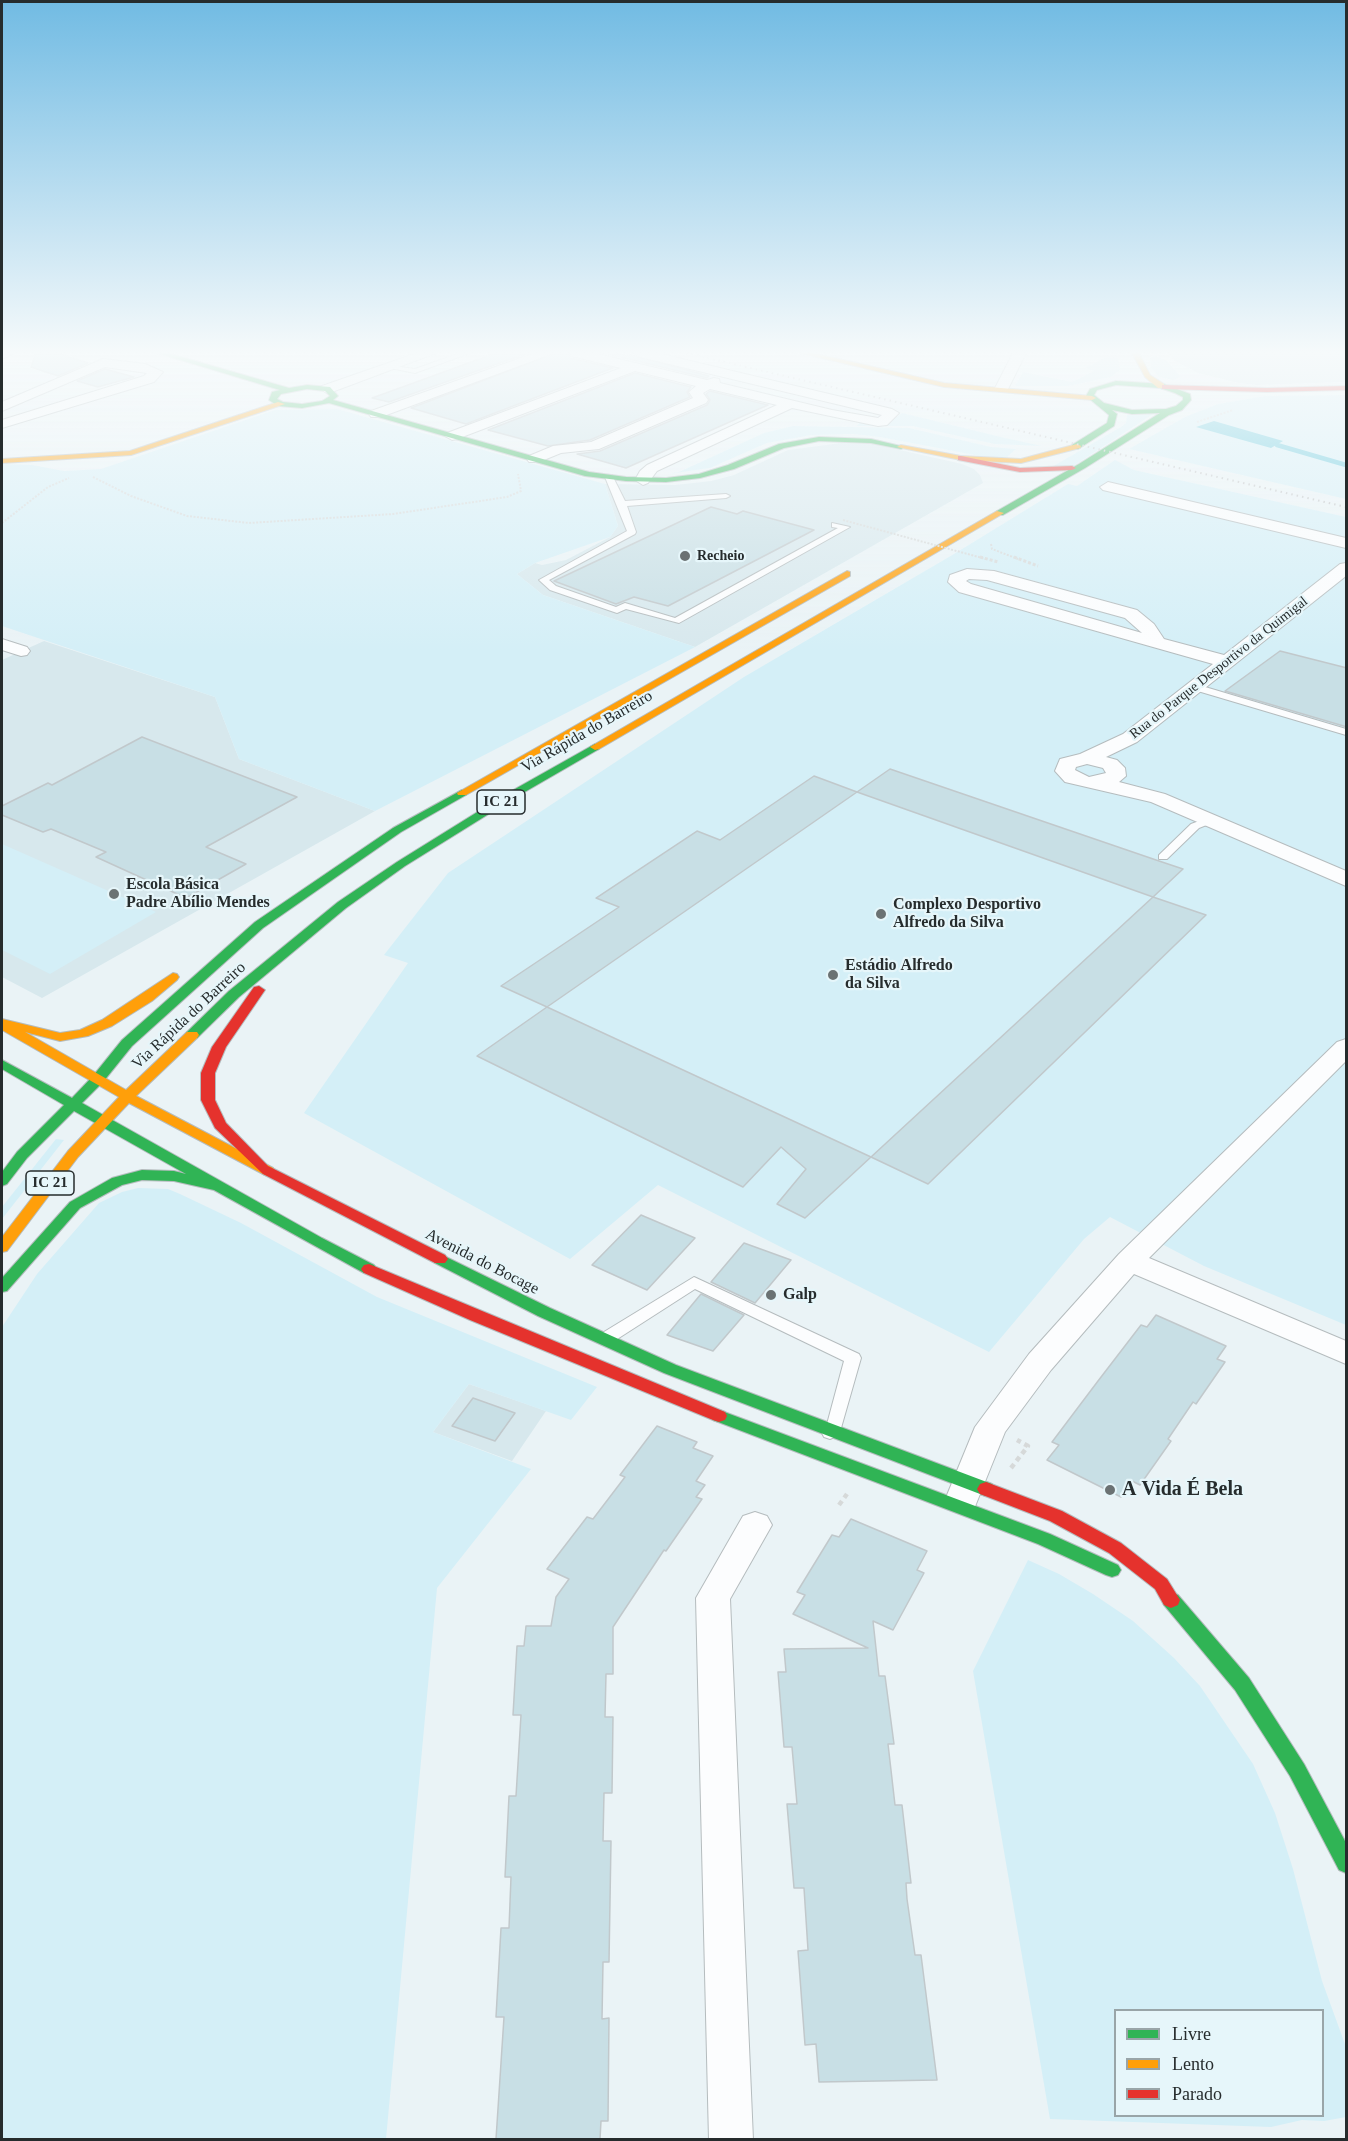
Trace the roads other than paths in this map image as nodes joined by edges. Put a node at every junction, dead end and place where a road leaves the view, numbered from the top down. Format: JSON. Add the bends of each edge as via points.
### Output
{"nodes":[{"id":1,"x":131,"y":453,"type":"edge"},
{"id":2,"x":512,"y":453,"type":"edge"},
{"id":3,"x":547,"y":453,"type":"edge"},
{"id":4,"x":685,"y":453,"type":"edge"},
{"id":5,"x":765,"y":453,"type":"edge"},
{"id":6,"x":938,"y":453,"type":"edge"},
{"id":7,"x":1047,"y":453,"type":"edge"},
{"id":8,"x":1051,"y":453,"type":"edge"},
{"id":9,"x":1064,"y":453,"type":"edge"},
{"id":10,"x":1102,"y":453,"type":"edge"},
{"id":11,"x":1043,"y":455,"type":"junction"},
{"id":12,"x":962,"y":458,"type":"junction"},
{"id":13,"x":534,"y":459,"type":"junction"},
{"id":14,"x":2,"y":461,"type":"edge"},
{"id":15,"x":1082,"y":465,"type":"junction"},
{"id":16,"x":1032,"y":470,"type":"junction"},
{"id":17,"x":609,"y":477,"type":"junction"},
{"id":18,"x":995,"y":478,"type":"dead end"},
{"id":19,"x":643,"y":480,"type":"junction"},
{"id":20,"x":1014,"y":480,"type":"dead end"},
{"id":21,"x":1108,"y":487,"type":"dead end"},
{"id":22,"x":726,"y":496,"type":"dead end"},
{"id":23,"x":622,"y":504,"type":"junction"},
{"id":24,"x":839,"y":522,"type":"road end"},
{"id":25,"x":1347,"y":543,"type":"edge"},
{"id":26,"x":1347,"y":568,"type":"edge"},
{"id":27,"x":855,"y":569,"type":"dead end"},
{"id":28,"x":1157,"y":643,"type":"junction"},
{"id":29,"x":2,"y":644,"type":"edge"},
{"id":30,"x":21,"y":651,"type":"dead end"},
{"id":31,"x":1227,"y":662,"type":"junction"},
{"id":32,"x":1195,"y":687,"type":"junction"},
{"id":33,"x":1347,"y":732,"type":"edge"},
{"id":34,"x":1130,"y":738,"type":"junction"},
{"id":35,"x":1087,"y":759,"type":"junction"},
{"id":36,"x":1115,"y":770,"type":"junction"},
{"id":37,"x":1097,"y":783,"type":"junction"},
{"id":38,"x":1158,"y":798,"type":"junction"},
{"id":39,"x":1210,"y":820,"type":"junction"},
{"id":40,"x":1163,"y":857,"type":"dead end"},
{"id":41,"x":1347,"y":879,"type":"edge"},
{"id":42,"x":259,"y":925,"type":"junction"},
{"id":43,"x":293,"y":943,"type":"junction"},
{"id":44,"x":200,"y":958,"type":"dead end"},
{"id":45,"x":181,"y":970,"type":"dead end"},
{"id":46,"x":2,"y":1024,"type":"edge"},
{"id":47,"x":1347,"y":1047,"type":"edge"},
{"id":48,"x":2,"y":1064,"type":"edge"},
{"id":49,"x":98,"y":1079,"type":"junction"},
{"id":50,"x":128,"y":1096,"type":"junction"},
{"id":51,"x":72,"y":1104,"type":"junction"},
{"id":52,"x":102,"y":1121,"type":"junction"},
{"id":53,"x":261,"y":1166,"type":"junction"},
{"id":54,"x":2,"y":1181,"type":"edge"},
{"id":55,"x":221,"y":1187,"type":"junction"},
{"id":56,"x":2,"y":1247,"type":"edge"},
{"id":57,"x":1129,"y":1262,"type":"junction"},
{"id":58,"x":2,"y":1287,"type":"edge"},
{"id":59,"x":605,"y":1339,"type":"junction"},
{"id":60,"x":1347,"y":1353,"type":"edge"},
{"id":61,"x":833,"y":1431,"type":"junction"},
{"id":62,"x":785,"y":1440,"type":"junction"},
{"id":63,"x":964,"y":1495,"type":"junction"},
{"id":64,"x":755,"y":1525,"type":"dead end"},
{"id":65,"x":1125,"y":1578,"type":"dead end"},
{"id":66,"x":1145,"y":1588,"type":"dead end"},
{"id":67,"x":1174,"y":1604,"type":"junction"},
{"id":68,"x":1347,"y":1863,"type":"edge"},
{"id":69,"x":731,"y":2139,"type":"edge"}],
"edges":[{"from":1,"to":14,"type":"main road"},
{"from":2,"to":13,"type":"main road"},
{"from":3,"to":13,"type":"street"},
{"from":4,"to":19,"type":"street","via":[[652,468]]},
{"from":5,"to":19,"type":"main road","via":[[700,476]]},
{"from":6,"to":12,"type":"main road"},
{"from":7,"to":11,"type":"main road"},
{"from":8,"to":11,"type":"main road"},
{"from":9,"to":16,"type":"main road"},
{"from":10,"to":15,"type":"main road","name":"Via Rápida do Barreiro","number":"IC 21"},
{"from":11,"to":12,"type":"main road","via":[[1015,461]]},
{"from":12,"to":16,"type":"main road"},
{"from":12,"to":18,"type":"main road"},
{"from":13,"to":17,"type":"main road"},
{"from":15,"to":16,"type":"main road"},
{"from":15,"to":43,"type":"main road","name":"Via Rápida do Barreiro","number":"IC 21","via":[[512,795],[401,864]]},
{"from":16,"to":20,"type":"main road"},
{"from":17,"to":19,"type":"main road"},
{"from":17,"to":23,"type":"lane"},
{"from":21,"to":25,"type":"street"},
{"from":22,"to":23,"type":"lane"},
{"from":23,"to":24,"type":"lane","via":[[632,532],[543,580],[553,588],[617,610],[625,606],[676,621],[846,527]]},
{"from":26,"to":31,"type":"street","name":"Rua do Parque Desportivo da Quimigal"},
{"from":27,"to":42,"type":"main road","name":"Via Rápida do Barreiro","number":"IC 21","via":[[397,830]]},
{"from":28,"to":28,"type":"street","via":[[1148,628],[1131,614],[988,575],[967,574],[956,579],[965,588]]},
{"from":28,"to":31,"type":"street"},
{"from":29,"to":30,"type":"street"},
{"from":31,"to":32,"type":"street","name":"Rua do Parque Desportivo da Quimigal"},
{"from":32,"to":33,"type":"lane"},
{"from":32,"to":34,"type":"street","name":"Rua do Parque Desportivo da Quimigal"},
{"from":34,"to":35,"type":"street","name":"Rua do Parque Desportivo da Quimigal"},
{"from":34,"to":36,"type":"street"},
{"from":35,"to":36,"type":"street","via":[[1102,761]]},
{"from":35,"to":37,"type":"street","name":"Rua do Parque Desportivo da Quimigal","via":[[1067,763],[1065,771],[1079,781]]},
{"from":36,"to":37,"type":"street","via":[[1112,780]]},
{"from":36,"to":38,"type":"street"},
{"from":37,"to":38,"type":"street"},
{"from":38,"to":39,"type":"street"},
{"from":39,"to":40,"type":"lane","via":[[1195,826]]},
{"from":39,"to":41,"type":"street"},
{"from":42,"to":44,"type":"main road"},
{"from":42,"to":49,"type":"main road","name":"Via Rápida do Barreiro","number":"IC 21","via":[[127,1043]]},
{"from":43,"to":50,"type":"main road","name":"Via Rápida do Barreiro","number":"IC 21","via":[[174,1049]]},
{"from":43,"to":53,"type":"main road","via":[[219,1047],[208,1073],[208,1100],[220,1125]]},
{"from":45,"to":46,"type":"main road","via":[[147,998],[83,1033],[60,1037]]},
{"from":46,"to":49,"type":"main road","name":"Avenida do Bocage"},
{"from":47,"to":57,"type":"street"},
{"from":48,"to":51,"type":"main road"},
{"from":49,"to":50,"type":"main road","name":"Avenida do Bocage"},
{"from":49,"to":51,"type":"main road","name":"Via Rápida do Barreiro"},
{"from":50,"to":52,"type":"main road","name":"Via Rápida do Barreiro"},
{"from":50,"to":53,"type":"main road","name":"Avenida do Bocage"},
{"from":51,"to":52,"type":"main road"},
{"from":51,"to":54,"type":"main road","name":"Via Rápida do Barreiro","number":"IC 21"},
{"from":52,"to":55,"type":"main road"},
{"from":52,"to":56,"type":"main road","name":"Via Rápida do Barreiro","number":"IC 21"},
{"from":53,"to":59,"type":"main road","name":"Avenida do Bocage","via":[[544,1312]]},
{"from":55,"to":58,"type":"main road","via":[[174,1176],[142,1175],[117,1181],[75,1205]]},
{"from":55,"to":62,"type":"main road","via":[[317,1242],[396,1281],[673,1398]]},
{"from":57,"to":60,"type":"street"},
{"from":57,"to":63,"type":"street","via":[[1040,1362],[991,1427]]},
{"from":59,"to":61,"type":"main road","name":"Avenida do Bocage","via":[[670,1369]]},
{"from":59,"to":61,"type":"lane","via":[[694,1282],[853,1359]]},
{"from":61,"to":62,"type":"lane","via":[[818,1442]]},
{"from":61,"to":63,"type":"main road","name":"Avenida do Bocage"},
{"from":62,"to":63,"type":"main road"},
{"from":63,"to":65,"type":"main road"},
{"from":63,"to":67,"type":"main road","via":[[1056,1516],[1115,1548],[1161,1584]]},
{"from":64,"to":69,"type":"street","via":[[713,1598]]},
{"from":66,"to":67,"type":"main road"},
{"from":67,"to":68,"type":"main road","via":[[1242,1684],[1297,1770]]}]}
